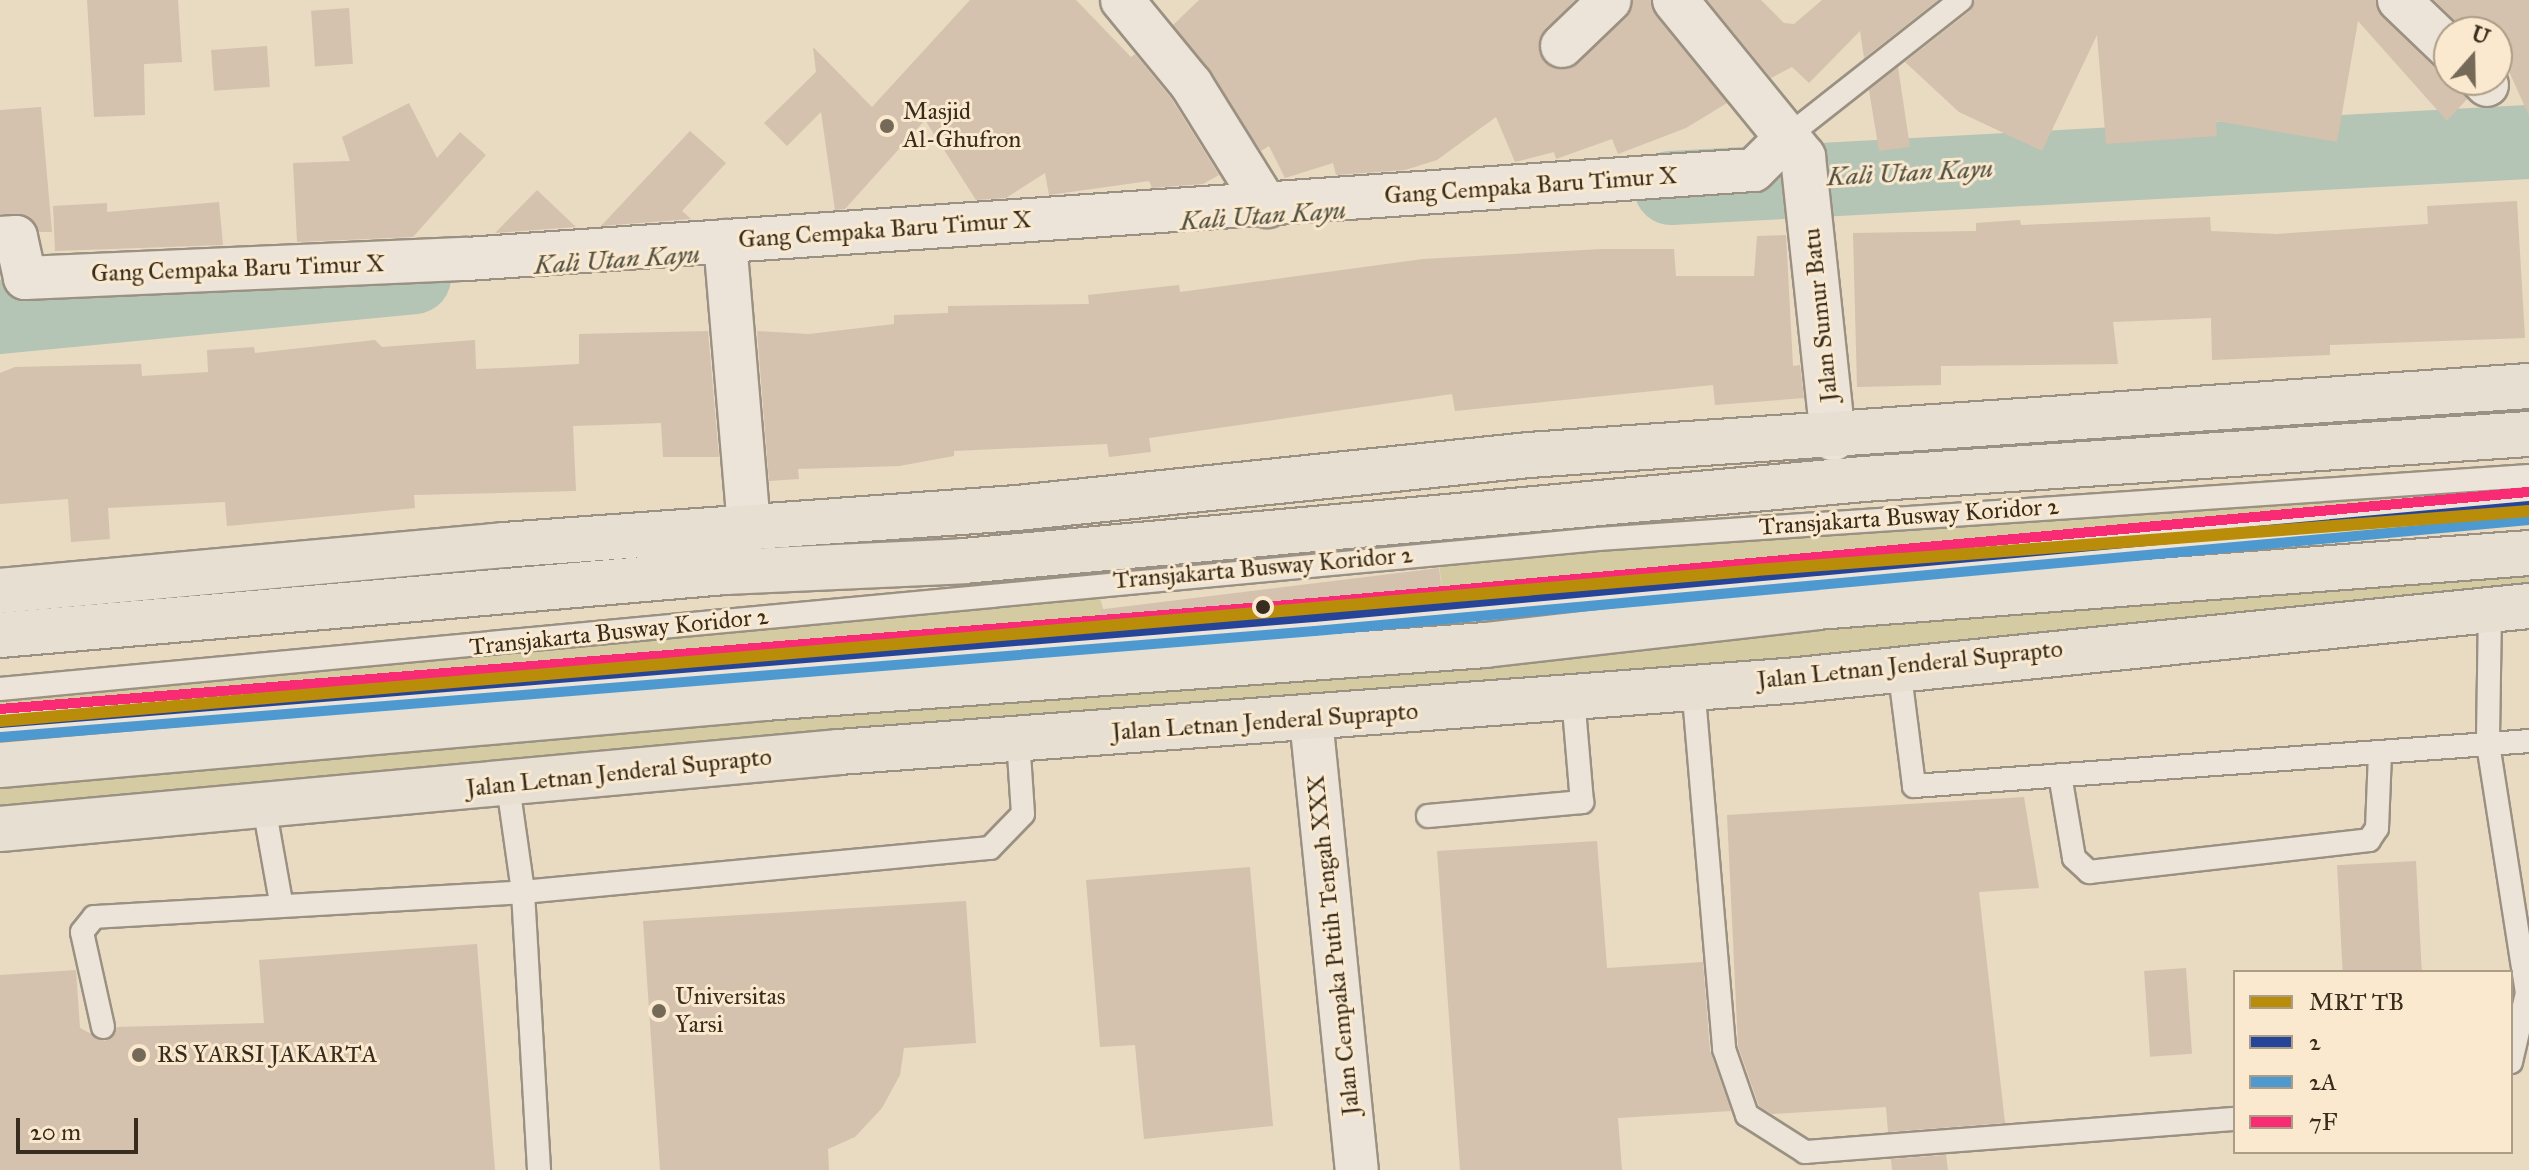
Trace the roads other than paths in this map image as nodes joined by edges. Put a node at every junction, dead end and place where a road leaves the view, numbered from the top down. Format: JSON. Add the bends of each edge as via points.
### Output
{"nodes":[{"id":1,"x":1122,"y":0,"type":"edge"},
{"id":2,"x":1610,"y":0,"type":"edge"},
{"id":3,"x":1961,"y":0,"type":"edge"},
{"id":4,"x":2399,"y":0,"type":"edge"},
{"id":5,"x":1687,"y":3,"type":"edge"},
{"id":6,"x":2433,"y":33,"type":"edge"},
{"id":7,"x":1562,"y":46,"type":"dead end"},
{"id":8,"x":1795,"y":146,"type":"junction"},
{"id":9,"x":1267,"y":206,"type":"junction"},
{"id":10,"x":0,"y":238,"type":"edge"},
{"id":11,"x":725,"y":245,"type":"junction"},
{"id":12,"x":2529,"y":386,"type":"edge"},
{"id":13,"x":2068,"y":416,"type":"junction"},
{"id":14,"x":2529,"y":434,"type":"edge"},
{"id":15,"x":1833,"y":438,"type":"junction"},
{"id":16,"x":2146,"y":462,"type":"junction"},
{"id":17,"x":2529,"y":476,"type":"edge"},
{"id":18,"x":2529,"y":506,"type":"edge"},
{"id":19,"x":1017,"y":508,"type":"junction"},
{"id":20,"x":749,"y":527,"type":"junction"},
{"id":21,"x":2529,"y":553,"type":"edge"},
{"id":22,"x":964,"y":561,"type":"junction"},
{"id":23,"x":0,"y":591,"type":"edge"},
{"id":24,"x":2018,"y":591,"type":"junction"},
{"id":25,"x":2509,"y":608,"type":"edge"},
{"id":26,"x":0,"y":635,"type":"edge"},
{"id":27,"x":1945,"y":660,"type":"junction"},
{"id":28,"x":1899,"y":667,"type":"junction"},
{"id":29,"x":1693,"y":685,"type":"junction"},
{"id":30,"x":0,"y":689,"type":"edge"},
{"id":31,"x":764,"y":698,"type":"junction"},
{"id":32,"x":1573,"y":698,"type":"junction"},
{"id":33,"x":1311,"y":719,"type":"junction"},
{"id":34,"x":0,"y":723,"type":"edge"},
{"id":35,"x":1018,"y":739,"type":"junction"},
{"id":36,"x":2529,"y":741,"type":"edge"},
{"id":37,"x":2488,"y":744,"type":"junction"},
{"id":38,"x":839,"y":752,"type":"junction"},
{"id":39,"x":2380,"y":752,"type":"junction"},
{"id":40,"x":0,"y":765,"type":"edge"},
{"id":41,"x":2060,"y":775,"type":"junction"},
{"id":42,"x":508,"y":786,"type":"junction"},
{"id":43,"x":263,"y":801,"type":"junction"},
{"id":44,"x":1428,"y":816,"type":"dead end"},
{"id":45,"x":0,"y":829,"type":"edge"},
{"id":46,"x":523,"y":892,"type":"junction"},
{"id":47,"x":281,"y":902,"type":"junction"},
{"id":48,"x":103,"y":1027,"type":"dead end"},
{"id":49,"x":2513,"y":1053,"type":"edge"},
{"id":50,"x":2233,"y":1119,"type":"edge"},
{"id":51,"x":539,"y":1170,"type":"edge"},
{"id":52,"x":1357,"y":1170,"type":"edge"}],
"edges":[{"from":1,"to":9,"type":"street","via":[[1191,84]]},
{"from":2,"to":7,"type":"street"},
{"from":3,"to":8,"type":"lane"},
{"from":4,"to":6,"type":"street"},
{"from":5,"to":8,"type":"street"},
{"from":8,"to":9,"type":"street","name":"Gang Cempaka Baru Timur X","via":[[1754,170]]},
{"from":8,"to":15,"type":"street","name":"Jalan Sumur Batu","via":[[1815,251]]},
{"from":9,"to":11,"type":"street","name":"Gang Cempaka Baru Timur X"},
{"from":10,"to":11,"type":"street","name":"Gang Cempaka Baru Timur X","via":[[16,237],[25,278]]},
{"from":11,"to":20,"type":"street"},
{"from":12,"to":13,"type":"main road"},
{"from":13,"to":15,"type":"main road"},
{"from":13,"to":16,"type":"main road"},
{"from":14,"to":16,"type":"main road"},
{"from":15,"to":19,"type":"main road","via":[[1513,457]]},
{"from":16,"to":22,"type":"main road","via":[[1863,479]]},
{"from":17,"to":30,"type":"lane","name":"Transjakarta Busway Koridor 2","via":[[1583,540]]},
{"from":18,"to":34,"type":"lane","name":"Transjakarta Busway Koridor 2","via":[[1329,616]]},
{"from":19,"to":20,"type":"main road"},
{"from":19,"to":22,"type":"main road"},
{"from":20,"to":23,"type":"main road"},
{"from":21,"to":24,"type":"main road"},
{"from":22,"to":26,"type":"main road","via":[[725,572]]},
{"from":24,"to":27,"type":"main road"},
{"from":24,"to":31,"type":"main road","via":[[1485,645]]},
{"from":25,"to":27,"type":"main road","name":"Jalan Letnan Jenderal Suprapto"},
{"from":25,"to":37,"type":"lane"},
{"from":27,"to":28,"type":"main road","name":"Jalan Letnan Jenderal Suprapto"},
{"from":28,"to":29,"type":"main road","name":"Jalan Letnan Jenderal Suprapto"},
{"from":28,"to":41,"type":"lane","via":[[1914,786]]},
{"from":29,"to":32,"type":"main road","name":"Jalan Letnan Jenderal Suprapto"},
{"from":29,"to":50,"type":"lane","via":[[1724,1049],[1747,1115],[1805,1152]]},
{"from":31,"to":38,"type":"main road"},
{"from":31,"to":40,"type":"main road"},
{"from":32,"to":33,"type":"main road","name":"Jalan Letnan Jenderal Suprapto"},
{"from":32,"to":44,"type":"lane","via":[[1582,802]]},
{"from":33,"to":35,"type":"main road","name":"Jalan Letnan Jenderal Suprapto"},
{"from":33,"to":52,"type":"street","name":"Jalan Cempaka Putih Tengah XXX"},
{"from":35,"to":38,"type":"main road","name":"Jalan Letnan Jenderal Suprapto"},
{"from":35,"to":46,"type":"lane","via":[[1023,814],[990,848]]},
{"from":36,"to":37,"type":"lane"},
{"from":37,"to":39,"type":"lane"},
{"from":37,"to":49,"type":"lane","via":[[2527,993]]},
{"from":38,"to":42,"type":"main road","name":"Jalan Letnan Jenderal Suprapto"},
{"from":39,"to":41,"type":"lane"},
{"from":39,"to":41,"type":"lane","via":[[2377,828],[2369,840],[2089,872],[2074,858]]},
{"from":42,"to":43,"type":"main road","name":"Jalan Letnan Jenderal Suprapto"},
{"from":42,"to":46,"type":"lane"},
{"from":43,"to":45,"type":"main road","name":"Jalan Letnan Jenderal Suprapto"},
{"from":43,"to":47,"type":"lane"},
{"from":46,"to":47,"type":"lane"},
{"from":46,"to":51,"type":"lane"},
{"from":47,"to":48,"type":"lane","via":[[84,922]]}]}
